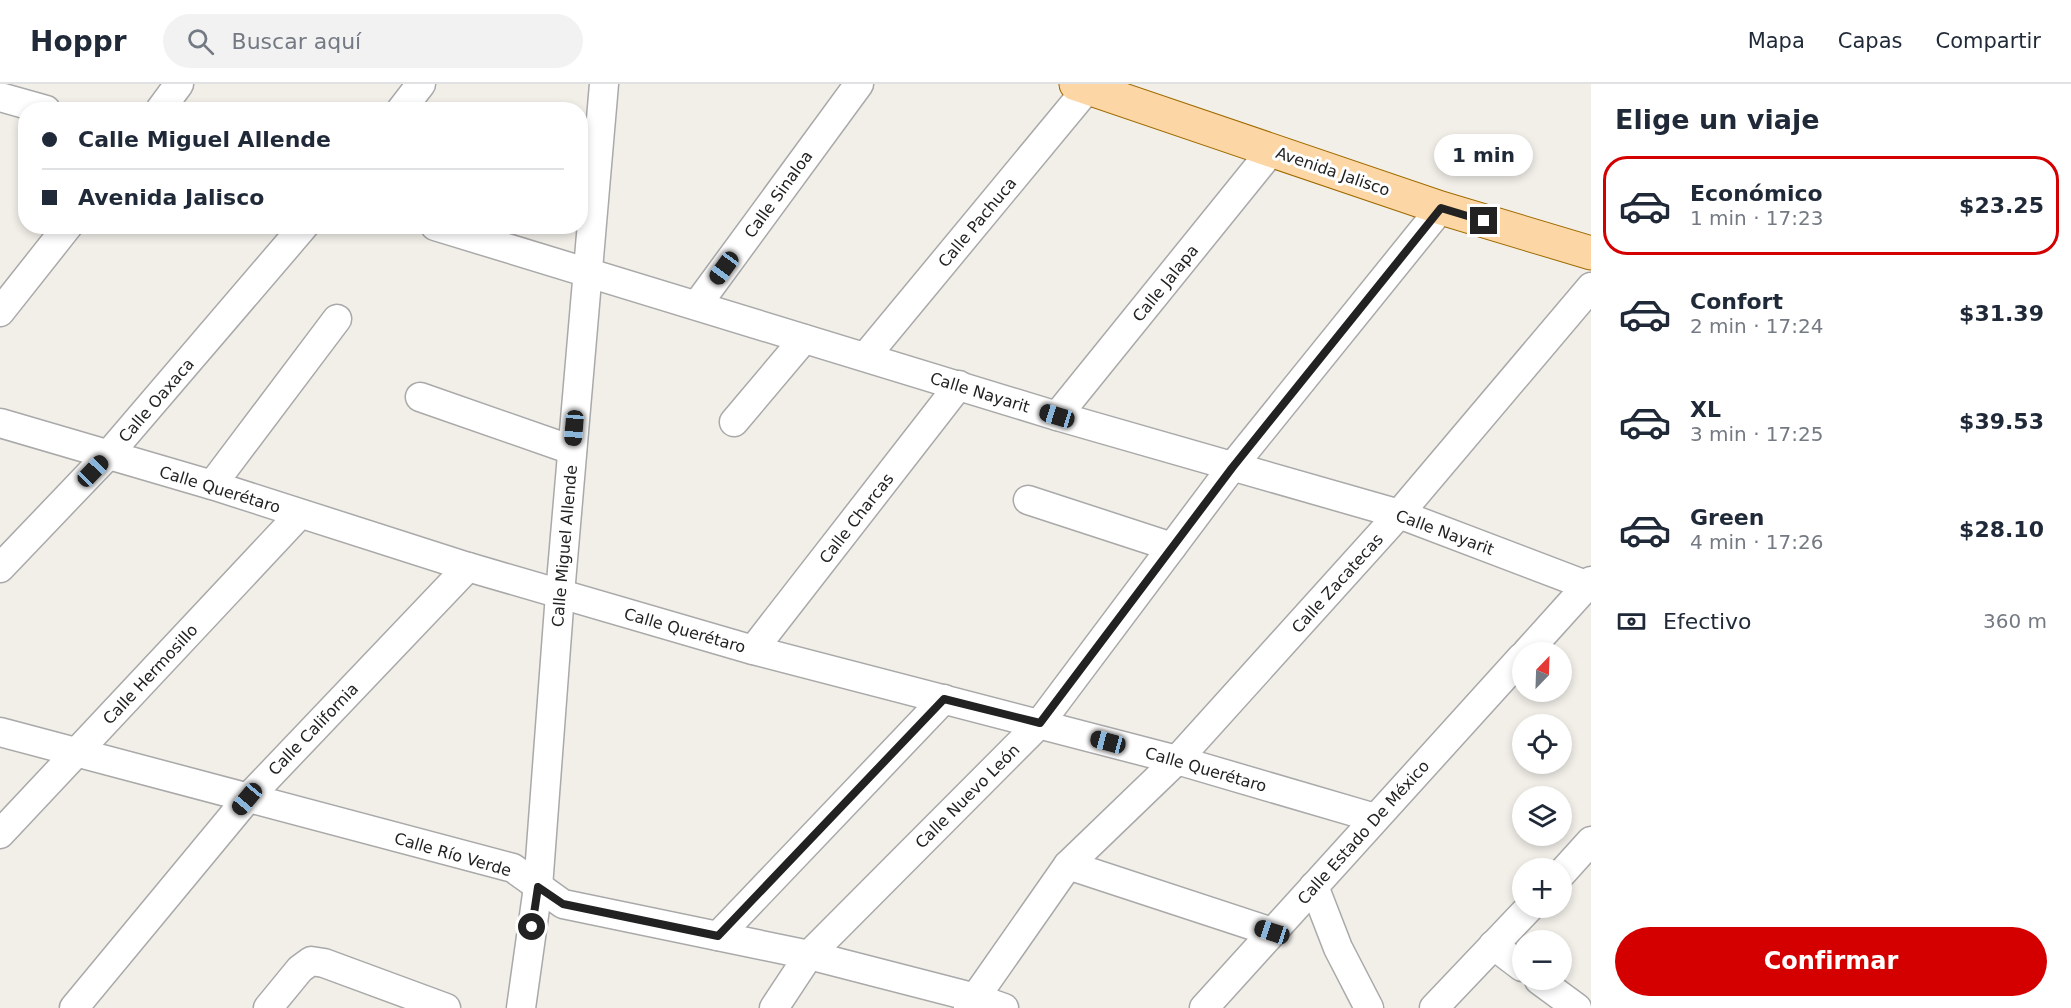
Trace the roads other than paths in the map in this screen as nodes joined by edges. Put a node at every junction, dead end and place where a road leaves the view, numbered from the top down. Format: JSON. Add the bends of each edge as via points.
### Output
{"nodes":[{"id":1,"x":179,"y":84,"type":"edge"},
{"id":2,"x":421,"y":84,"type":"edge"},
{"id":3,"x":604,"y":84,"type":"edge"},
{"id":4,"x":859,"y":84,"type":"edge"},
{"id":5,"x":1085,"y":85,"type":"edge"},
{"id":6,"x":0,"y":97,"type":"edge"},
{"id":7,"x":18,"y":102,"type":"edge"},
{"id":8,"x":166,"y":102,"type":"edge"},
{"id":9,"x":407,"y":102,"type":"edge"},
{"id":10,"x":1272,"y":150,"type":"junction"},
{"id":11,"x":1441,"y":208,"type":"junction"},
{"id":12,"x":62,"y":234,"type":"edge"},
{"id":13,"x":297,"y":234,"type":"edge"},
{"id":14,"x":461,"y":234,"type":"edge"},
{"id":15,"x":1591,"y":253,"type":"edge"},
{"id":16,"x":587,"y":273,"type":"junction"},
{"id":17,"x":1591,"y":287,"type":"edge"},
{"id":18,"x":697,"y":305,"type":"junction"},
{"id":19,"x":0,"y":312,"type":"edge"},
{"id":20,"x":337,"y":320,"type":"dead end"},
{"id":21,"x":804,"y":339,"type":"junction"},
{"id":22,"x":866,"y":356,"type":"junction"},
{"id":23,"x":959,"y":385,"type":"junction"},
{"id":24,"x":420,"y":397,"type":"dead end"},
{"id":25,"x":1057,"y":416,"type":"junction"},
{"id":26,"x":734,"y":422,"type":"dead end"},
{"id":27,"x":0,"y":423,"type":"edge"},
{"id":28,"x":572,"y":450,"type":"junction"},
{"id":29,"x":108,"y":455,"type":"junction"},
{"id":30,"x":1232,"y":468,"type":"junction"},
{"id":31,"x":212,"y":485,"type":"junction"},
{"id":32,"x":1028,"y":500,"type":"dead end"},
{"id":33,"x":300,"y":514,"type":"junction"},
{"id":34,"x":1399,"y":514,"type":"junction"},
{"id":35,"x":1172,"y":547,"type":"junction"},
{"id":36,"x":468,"y":567,"type":"junction"},
{"id":37,"x":0,"y":568,"type":"edge"},
{"id":38,"x":1590,"y":584,"type":"edge"},
{"id":39,"x":560,"y":594,"type":"junction"},
{"id":40,"x":1536,"y":642,"type":"edge"},
{"id":41,"x":753,"y":650,"type":"junction"},
{"id":42,"x":1512,"y":668,"type":"edge"},
{"id":43,"x":944,"y":699,"type":"junction"},
{"id":44,"x":1040,"y":723,"type":"junction"},
{"id":45,"x":0,"y":732,"type":"edge"},
{"id":46,"x":77,"y":753,"type":"junction"},
{"id":47,"x":1177,"y":760,"type":"junction"},
{"id":48,"x":247,"y":799,"type":"junction"},
{"id":49,"x":1375,"y":819,"type":"junction"},
{"id":50,"x":0,"y":834,"type":"edge"},
{"id":51,"x":1591,"y":841,"type":"edge"},
{"id":52,"x":1572,"y":862,"type":"edge"},
{"id":53,"x":1068,"y":865,"type":"junction"},
{"id":54,"x":1314,"y":886,"type":"junction"},
{"id":55,"x":538,"y":887,"type":"junction"},
{"id":56,"x":1519,"y":918,"type":"edge"},
{"id":57,"x":1272,"y":932,"type":"junction"},
{"id":58,"x":718,"y":936,"type":"junction"},
{"id":59,"x":1493,"y":945,"type":"junction"},
{"id":60,"x":809,"y":955,"type":"junction"},
{"id":61,"x":1512,"y":959,"type":"edge"},
{"id":62,"x":1553,"y":990,"type":"edge"},
{"id":63,"x":972,"y":1003,"type":"edge"},
{"id":64,"x":74,"y":1008,"type":"edge"},
{"id":65,"x":268,"y":1008,"type":"edge"},
{"id":66,"x":446,"y":1008,"type":"edge"},
{"id":67,"x":521,"y":1008,"type":"edge"},
{"id":68,"x":774,"y":1008,"type":"edge"},
{"id":69,"x":1005,"y":1008,"type":"edge"},
{"id":70,"x":1204,"y":1008,"type":"edge"},
{"id":71,"x":1369,"y":1008,"type":"edge"},
{"id":72,"x":1434,"y":1008,"type":"edge"},
{"id":73,"x":1577,"y":1008,"type":"edge"}],
"edges":[{"from":1,"to":8,"type":"street"},
{"from":2,"to":9,"type":"street"},
{"from":3,"to":16,"type":"street","name":"Calle Miguel Allende"},
{"from":4,"to":18,"type":"street","name":"Calle Sinaloa"},
{"from":5,"to":10,"type":"main road","name":"Avenida Jalisco"},
{"from":5,"to":22,"type":"street","name":"Calle Pachuca"},
{"from":6,"to":7,"type":"street"},
{"from":10,"to":11,"type":"main road","name":"Avenida Jalisco"},
{"from":10,"to":25,"type":"street","name":"Calle Jalapa"},
{"from":11,"to":15,"type":"main road","name":"Avenida Jalisco"},
{"from":11,"to":30,"type":"street","name":"Calle Nuevo León"},
{"from":12,"to":19,"type":"street"},
{"from":13,"to":29,"type":"street","name":"Calle Oaxaca"},
{"from":14,"to":16,"type":"street","name":"Calle Nayarit"},
{"from":16,"to":18,"type":"street","name":"Calle Nayarit"},
{"from":16,"to":28,"type":"street","name":"Calle Miguel Allende"},
{"from":17,"to":34,"type":"street","name":"Calle Zacatecas"},
{"from":18,"to":21,"type":"street","name":"Calle Nayarit"},
{"from":20,"to":31,"type":"street"},
{"from":21,"to":22,"type":"street","name":"Calle Nayarit"},
{"from":21,"to":26,"type":"street"},
{"from":22,"to":23,"type":"street","name":"Calle Nayarit"},
{"from":23,"to":25,"type":"street","name":"Calle Nayarit"},
{"from":23,"to":41,"type":"street","name":"Calle Charcas"},
{"from":24,"to":28,"type":"street"},
{"from":25,"to":30,"type":"street","name":"Calle Nayarit"},
{"from":27,"to":29,"type":"street","name":"Calle Querétaro"},
{"from":28,"to":39,"type":"street","name":"Calle Miguel Allende"},
{"from":29,"to":31,"type":"street","name":"Calle Querétaro"},
{"from":29,"to":37,"type":"street","name":"Calle Oaxaca"},
{"from":30,"to":34,"type":"street","name":"Calle Nayarit"},
{"from":30,"to":35,"type":"street","name":"Calle Nuevo León"},
{"from":31,"to":33,"type":"street","name":"Calle Querétaro"},
{"from":32,"to":35,"type":"street"},
{"from":33,"to":36,"type":"street","name":"Calle Querétaro"},
{"from":33,"to":46,"type":"street","name":"Calle Hermosillo"},
{"from":34,"to":38,"type":"street","name":"Calle Nayarit"},
{"from":34,"to":47,"type":"street","name":"Calle Zacatecas"},
{"from":35,"to":44,"type":"street","name":"Calle Nuevo León"},
{"from":36,"to":39,"type":"street","name":"Calle Querétaro"},
{"from":36,"to":48,"type":"street","name":"Calle California"},
{"from":38,"to":40,"type":"street"},
{"from":39,"to":41,"type":"street","name":"Calle Querétaro"},
{"from":39,"to":55,"type":"street","name":"Calle Miguel Allende"},
{"from":41,"to":43,"type":"street","name":"Calle Querétaro"},
{"from":42,"to":49,"type":"street","name":"Calle Estado De México"},
{"from":43,"to":44,"type":"street","name":"Calle Querétaro"},
{"from":43,"to":58,"type":"street"},
{"from":44,"to":47,"type":"street","name":"Calle Querétaro"},
{"from":44,"to":60,"type":"street","name":"Calle Nuevo León"},
{"from":45,"to":46,"type":"street","name":"Calle Río Verde"},
{"from":46,"to":48,"type":"street","name":"Calle Río Verde"},
{"from":46,"to":50,"type":"street","name":"Calle Hermosillo"},
{"from":47,"to":49,"type":"street","name":"Calle Querétaro"},
{"from":47,"to":53,"type":"street","name":"Calle Zacatecas"},
{"from":48,"to":55,"type":"street","name":"Calle Río Verde","via":[[513,868]]},
{"from":48,"to":64,"type":"street","name":"Calle California"},
{"from":49,"to":54,"type":"street","name":"Calle Estado De México"},
{"from":51,"to":52,"type":"street"},
{"from":53,"to":57,"type":"street"},
{"from":53,"to":63,"type":"street","name":"Calle Zacatecas"},
{"from":54,"to":57,"type":"street","name":"Calle Estado De México"},
{"from":54,"to":71,"type":"street","via":[[1338,948]]},
{"from":55,"to":58,"type":"street","name":"Calle Río Verde","via":[[563,904]]},
{"from":55,"to":67,"type":"street","name":"Calle Miguel Allende"},
{"from":56,"to":59,"type":"street"},
{"from":57,"to":70,"type":"street","name":"Calle Estado De México"},
{"from":58,"to":60,"type":"street","name":"Calle Río Verde"},
{"from":59,"to":61,"type":"street"},
{"from":59,"to":72,"type":"street"},
{"from":60,"to":63,"type":"street","name":"Calle Río Verde"},
{"from":60,"to":68,"type":"street","name":"Calle Nuevo León"},
{"from":62,"to":73,"type":"street"},
{"from":63,"to":69,"type":"street","name":"Calle Río Verde"},
{"from":65,"to":66,"type":"street","via":[[300,969],[311,962],[324,963]]}]}
